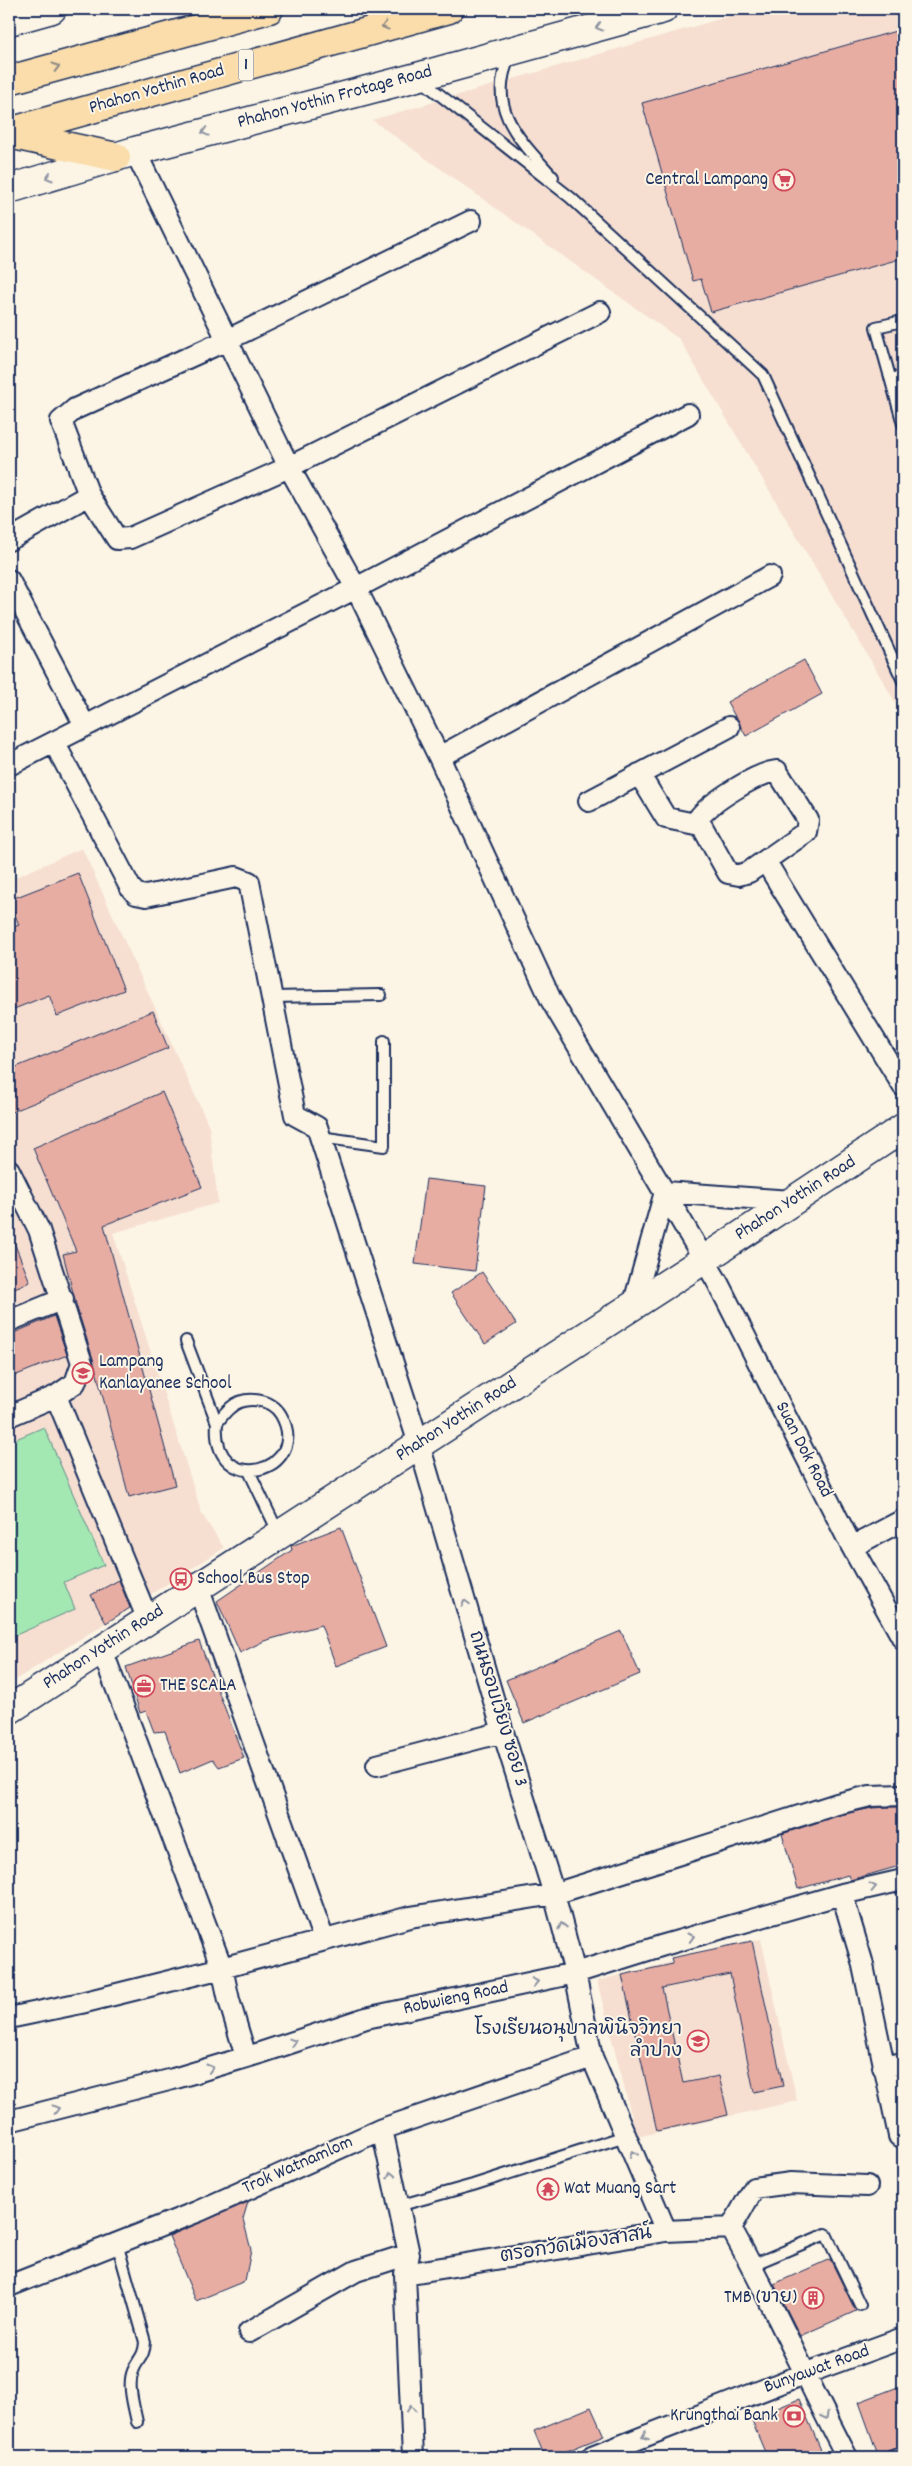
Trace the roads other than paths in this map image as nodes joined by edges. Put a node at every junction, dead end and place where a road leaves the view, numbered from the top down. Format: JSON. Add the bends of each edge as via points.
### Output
{"nodes":[{"id":1,"x":52,"y":9,"type":"edge"},
{"id":2,"x":269,"y":9,"type":"edge"},
{"id":3,"x":449,"y":9,"type":"edge"},
{"id":4,"x":663,"y":9,"type":"edge"},
{"id":5,"x":9,"y":21,"type":"edge"},
{"id":6,"x":513,"y":50,"type":"junction"},
{"id":7,"x":417,"y":77,"type":"junction"},
{"id":8,"x":9,"y":80,"type":"edge"},
{"id":9,"x":9,"y":133,"type":"edge"},
{"id":10,"x":125,"y":154,"type":"junction"},
{"id":11,"x":9,"y":189,"type":"edge"},
{"id":12,"x":571,"y":198,"type":"junction"},
{"id":13,"x":471,"y":221,"type":"dead end"},
{"id":14,"x":600,"y":312,"type":"dead end"},
{"id":15,"x":903,"y":320,"type":"edge"},
{"id":16,"x":227,"y":340,"type":"junction"},
{"id":17,"x":903,"y":376,"type":"edge"},
{"id":18,"x":890,"y":379,"type":"junction"},
{"id":19,"x":688,"y":414,"type":"dead end"},
{"id":20,"x":903,"y":424,"type":"edge"},
{"id":21,"x":289,"y":467,"type":"junction"},
{"id":22,"x":89,"y":496,"type":"junction"},
{"id":23,"x":9,"y":540,"type":"edge"},
{"id":24,"x":770,"y":576,"type":"dead end"},
{"id":25,"x":9,"y":580,"type":"edge"},
{"id":26,"x":356,"y":588,"type":"junction"},
{"id":27,"x":903,"y":681,"type":"edge"},
{"id":28,"x":86,"y":726,"type":"junction"},
{"id":29,"x":729,"y":727,"type":"dead end"},
{"id":30,"x":54,"y":742,"type":"junction"},
{"id":31,"x":439,"y":757,"type":"junction"},
{"id":32,"x":9,"y":765,"type":"edge"},
{"id":33,"x":639,"y":774,"type":"junction"},
{"id":34,"x":589,"y":800,"type":"dead end"},
{"id":35,"x":700,"y":825,"type":"junction"},
{"id":36,"x":766,"y":862,"type":"junction"},
{"id":37,"x":381,"y":996,"type":"dead end"},
{"id":38,"x":272,"y":997,"type":"junction"},
{"id":39,"x":384,"y":1041,"type":"dead end"},
{"id":40,"x":903,"y":1086,"type":"edge"},
{"id":41,"x":903,"y":1128,"type":"edge"},
{"id":42,"x":320,"y":1137,"type":"junction"},
{"id":43,"x":9,"y":1170,"type":"edge"},
{"id":44,"x":665,"y":1192,"type":"junction"},
{"id":45,"x":792,"y":1201,"type":"junction"},
{"id":46,"x":705,"y":1260,"type":"junction"},
{"id":47,"x":63,"y":1299,"type":"junction"},
{"id":48,"x":634,"y":1306,"type":"junction"},
{"id":49,"x":9,"y":1321,"type":"edge"},
{"id":50,"x":186,"y":1341,"type":"dead end"},
{"id":51,"x":56,"y":1396,"type":"junction"},
{"id":52,"x":9,"y":1416,"type":"edge"},
{"id":53,"x":218,"y":1422,"type":"junction"},
{"id":54,"x":419,"y":1444,"type":"junction"},
{"id":55,"x":249,"y":1471,"type":"junction"},
{"id":56,"x":903,"y":1520,"type":"edge"},
{"id":57,"x":279,"y":1535,"type":"junction"},
{"id":58,"x":852,"y":1547,"type":"junction"},
{"id":59,"x":198,"y":1587,"type":"junction"},
{"id":60,"x":148,"y":1620,"type":"junction"},
{"id":61,"x":903,"y":1639,"type":"edge"},
{"id":62,"x":102,"y":1650,"type":"junction"},
{"id":63,"x":9,"y":1710,"type":"edge"},
{"id":64,"x":503,"y":1732,"type":"junction"},
{"id":65,"x":378,"y":1765,"type":"dead end"},
{"id":66,"x":903,"y":1795,"type":"edge"},
{"id":67,"x":903,"y":1880,"type":"edge"},
{"id":68,"x":554,"y":1894,"type":"junction"},
{"id":69,"x":842,"y":1894,"type":"junction"},
{"id":70,"x":324,"y":1940,"type":"junction"},
{"id":71,"x":222,"y":1968,"type":"junction"},
{"id":72,"x":574,"y":1973,"type":"junction"},
{"id":73,"x":9,"y":2018,"type":"edge"},
{"id":74,"x":246,"y":2056,"type":"junction"},
{"id":75,"x":592,"y":2057,"type":"junction"},
{"id":76,"x":903,"y":2063,"type":"edge"},
{"id":77,"x":883,"y":2067,"type":"junction"},
{"id":78,"x":9,"y":2121,"type":"edge"},
{"id":79,"x":382,"y":2129,"type":"junction"},
{"id":80,"x":899,"y":2136,"type":"dead end"},
{"id":81,"x":616,"y":2139,"type":"dead end"},
{"id":82,"x":867,"y":2186,"type":"dead end"},
{"id":83,"x":398,"y":2206,"type":"junction"},
{"id":84,"x":731,"y":2228,"type":"junction"},
{"id":85,"x":666,"y":2231,"type":"junction"},
{"id":86,"x":117,"y":2243,"type":"junction"},
{"id":87,"x":409,"y":2254,"type":"junction"},
{"id":88,"x":752,"y":2265,"type":"junction"},
{"id":89,"x":405,"y":2274,"type":"junction"},
{"id":90,"x":9,"y":2286,"type":"edge"},
{"id":91,"x":860,"y":2305,"type":"dead end"},
{"id":92,"x":249,"y":2332,"type":"dead end"},
{"id":93,"x":903,"y":2338,"type":"edge"},
{"id":94,"x":804,"y":2374,"type":"junction"},
{"id":95,"x":137,"y":2422,"type":"dead end"},
{"id":96,"x":903,"y":2452,"type":"edge"},
{"id":97,"x":600,"y":2456,"type":"edge"},
{"id":98,"x":413,"y":2457,"type":"edge"},
{"id":99,"x":847,"y":2457,"type":"edge"},
{"id":100,"x":890,"y":2457,"type":"edge"}],
"edges":[{"from":1,"to":5,"type":"main road"},
{"from":8,"to":2,"type":"highway","one_way":true},
{"from":3,"to":9,"type":"highway","name":"Phahon Yothin Road","number":"1","one_way":true},
{"from":4,"to":6,"type":"main road","name":"Phahon Yothin Frotage Road","one_way":true},
{"from":6,"to":7,"type":"main road","name":"Phahon Yothin Frotage Road"},
{"from":6,"to":12,"type":"lane","via":[[502,78],[506,118]]},
{"from":7,"to":10,"type":"main road","name":"Phahon Yothin Frotage Road","one_way":true},
{"from":7,"to":12,"type":"lane"},
{"from":9,"to":10,"type":"highway"},
{"from":10,"to":11,"type":"main road","name":"Phahon Yothin Frotage Road","one_way":true},
{"from":10,"to":16,"type":"street","name":"Suan Dok Road"},
{"from":12,"to":27,"type":"lane","via":[[763,375]]},
{"from":13,"to":16,"type":"street"},
{"from":14,"to":21,"type":"street"},
{"from":15,"to":18,"type":"lane","via":[[876,328]]},
{"from":16,"to":21,"type":"street","name":"Suan Dok Road"},
{"from":16,"to":22,"type":"street","via":[[75,409],[61,421]]},
{"from":17,"to":18,"type":"lane"},
{"from":18,"to":20,"type":"lane"},
{"from":19,"to":26,"type":"street"},
{"from":21,"to":22,"type":"street","via":[[130,538],[117,539]]},
{"from":21,"to":26,"type":"street","name":"Suan Dok Road"},
{"from":22,"to":23,"type":"street"},
{"from":24,"to":31,"type":"street"},
{"from":25,"to":28,"type":"street"},
{"from":26,"to":28,"type":"street"},
{"from":26,"to":31,"type":"street","name":"Suan Dok Road"},
{"from":28,"to":30,"type":"street"},
{"from":29,"to":33,"type":"street"},
{"from":30,"to":32,"type":"street"},
{"from":30,"to":38,"type":"street","via":[[136,894],[146,896],[236,877],[249,882]]},
{"from":31,"to":44,"type":"street","name":"Suan Dok Road","via":[[550,1000]]},
{"from":33,"to":34,"type":"street"},
{"from":33,"to":35,"type":"street","via":[[666,818]]},
{"from":35,"to":36,"type":"street","via":[[728,873],[739,875]]},
{"from":35,"to":36,"type":"street","via":[[698,819],[703,812],[763,773],[777,771],[808,820],[808,827],[806,832]]},
{"from":36,"to":40,"type":"street"},
{"from":37,"to":38,"type":"lane"},
{"from":38,"to":42,"type":"street","via":[[294,1115],[317,1127]]},
{"from":39,"to":42,"type":"lane","via":[[384,1146]]},
{"from":41,"to":45,"type":"main road","name":"Phahon Yothin Road"},
{"from":42,"to":54,"type":"street","name":"ถนนรอบเวียง ซอย 3"},
{"from":43,"to":47,"type":"street","via":[[40,1230]]},
{"from":44,"to":45,"type":"street"},
{"from":44,"to":46,"type":"street","name":"Suan Dok Road"},
{"from":44,"to":48,"type":"street"},
{"from":45,"to":46,"type":"main road","name":"Phahon Yothin Road"},
{"from":46,"to":48,"type":"main road","name":"Phahon Yothin Road"},
{"from":46,"to":58,"type":"street","name":"Suan Dok Road"},
{"from":47,"to":49,"type":"street"},
{"from":47,"to":51,"type":"street","via":[[82,1363],[75,1383]]},
{"from":48,"to":54,"type":"main road","name":"Phahon Yothin Road"},
{"from":50,"to":53,"type":"lane"},
{"from":51,"to":52,"type":"street"},
{"from":51,"to":60,"type":"street"},
{"from":53,"to":55,"type":"lane","via":[[216,1437],[221,1454],[233,1466]]},
{"from":53,"to":55,"type":"lane","via":[[230,1407],[246,1400],[264,1401],[278,1411],[287,1425],[288,1442],[280,1458],[266,1468]]},
{"from":54,"to":57,"type":"main road","name":"Phahon Yothin Road"},
{"from":64,"to":54,"type":"street","name":"ถนนรอบเวียง ซอย 3","one_way":true},
{"from":55,"to":57,"type":"lane"},
{"from":56,"to":58,"type":"street"},
{"from":57,"to":59,"type":"main road","name":"Phahon Yothin Road"},
{"from":58,"to":61,"type":"street","name":"Suan Dok Road"},
{"from":59,"to":60,"type":"main road","name":"Phahon Yothin Road"},
{"from":59,"to":70,"type":"street"},
{"from":60,"to":62,"type":"main road","name":"Phahon Yothin Road"},
{"from":62,"to":63,"type":"main road","name":"Phahon Yothin Road"},
{"from":62,"to":71,"type":"street"},
{"from":64,"to":65,"type":"street"},
{"from":64,"to":68,"type":"street","name":"ถนนรอบเวียง ซอย 3"},
{"from":66,"to":68,"type":"street","via":[[870,1796],[837,1804]]},
{"from":69,"to":67,"type":"street","name":"Robwieng Road","one_way":true},
{"from":68,"to":70,"type":"street","via":[[410,1917]]},
{"from":72,"to":68,"type":"street","name":"ถนนรอบเวียง ซอย 3","one_way":true},
{"from":72,"to":69,"type":"street","name":"Robwieng Road","one_way":true},
{"from":69,"to":77,"type":"street","via":[[862,1961]]},
{"from":70,"to":71,"type":"street"},
{"from":71,"to":73,"type":"street"},
{"from":71,"to":74,"type":"street"},
{"from":74,"to":72,"type":"street","name":"Robwieng Road","one_way":true,"via":[[366,2018]]},
{"from":72,"to":75,"type":"street","name":"ถนนรอบเวียง ซอย 3"},
{"from":78,"to":74,"type":"street","name":"Robwieng Road","one_way":true,"via":[[173,2079]]},
{"from":75,"to":79,"type":"street","name":"Trok Watnamlom"},
{"from":85,"to":75,"type":"street","name":"ถนนรอบเวียง ซอย 3","one_way":true},
{"from":76,"to":77,"type":"street"},
{"from":77,"to":80,"type":"street"},
{"from":83,"to":79,"type":"street","one_way":true},
{"from":79,"to":86,"type":"street","name":"Trok Watnamlom","via":[[199,2211]]},
{"from":81,"to":83,"type":"lane"},
{"from":82,"to":84,"type":"street","via":[[791,2183],[754,2188]]},
{"from":83,"to":87,"type":"street"},
{"from":84,"to":85,"type":"street","name":"ตรอกวัดเมืองสาสน์"},
{"from":84,"to":88,"type":"street"},
{"from":85,"to":89,"type":"street","name":"ตรอกวัดเมืองสาสน์"},
{"from":86,"to":90,"type":"street","name":"Trok Watnamlom"},
{"from":86,"to":95,"type":"lane","via":[[145,2342],[144,2354],[132,2372]]},
{"from":87,"to":89,"type":"street"},
{"from":87,"to":92,"type":"street","via":[[356,2271]]},
{"from":88,"to":91,"type":"lane","via":[[826,2234]]},
{"from":88,"to":94,"type":"street","via":[[794,2347]]},
{"from":98,"to":89,"type":"street","one_way":true},
{"from":93,"to":94,"type":"street","name":"Bunyawat Road"},
{"from":94,"to":97,"type":"street","name":"Bunyawat Road","one_way":true},
{"from":94,"to":99,"type":"street","one_way":true},
{"from":96,"to":100,"type":"lane"}]}
